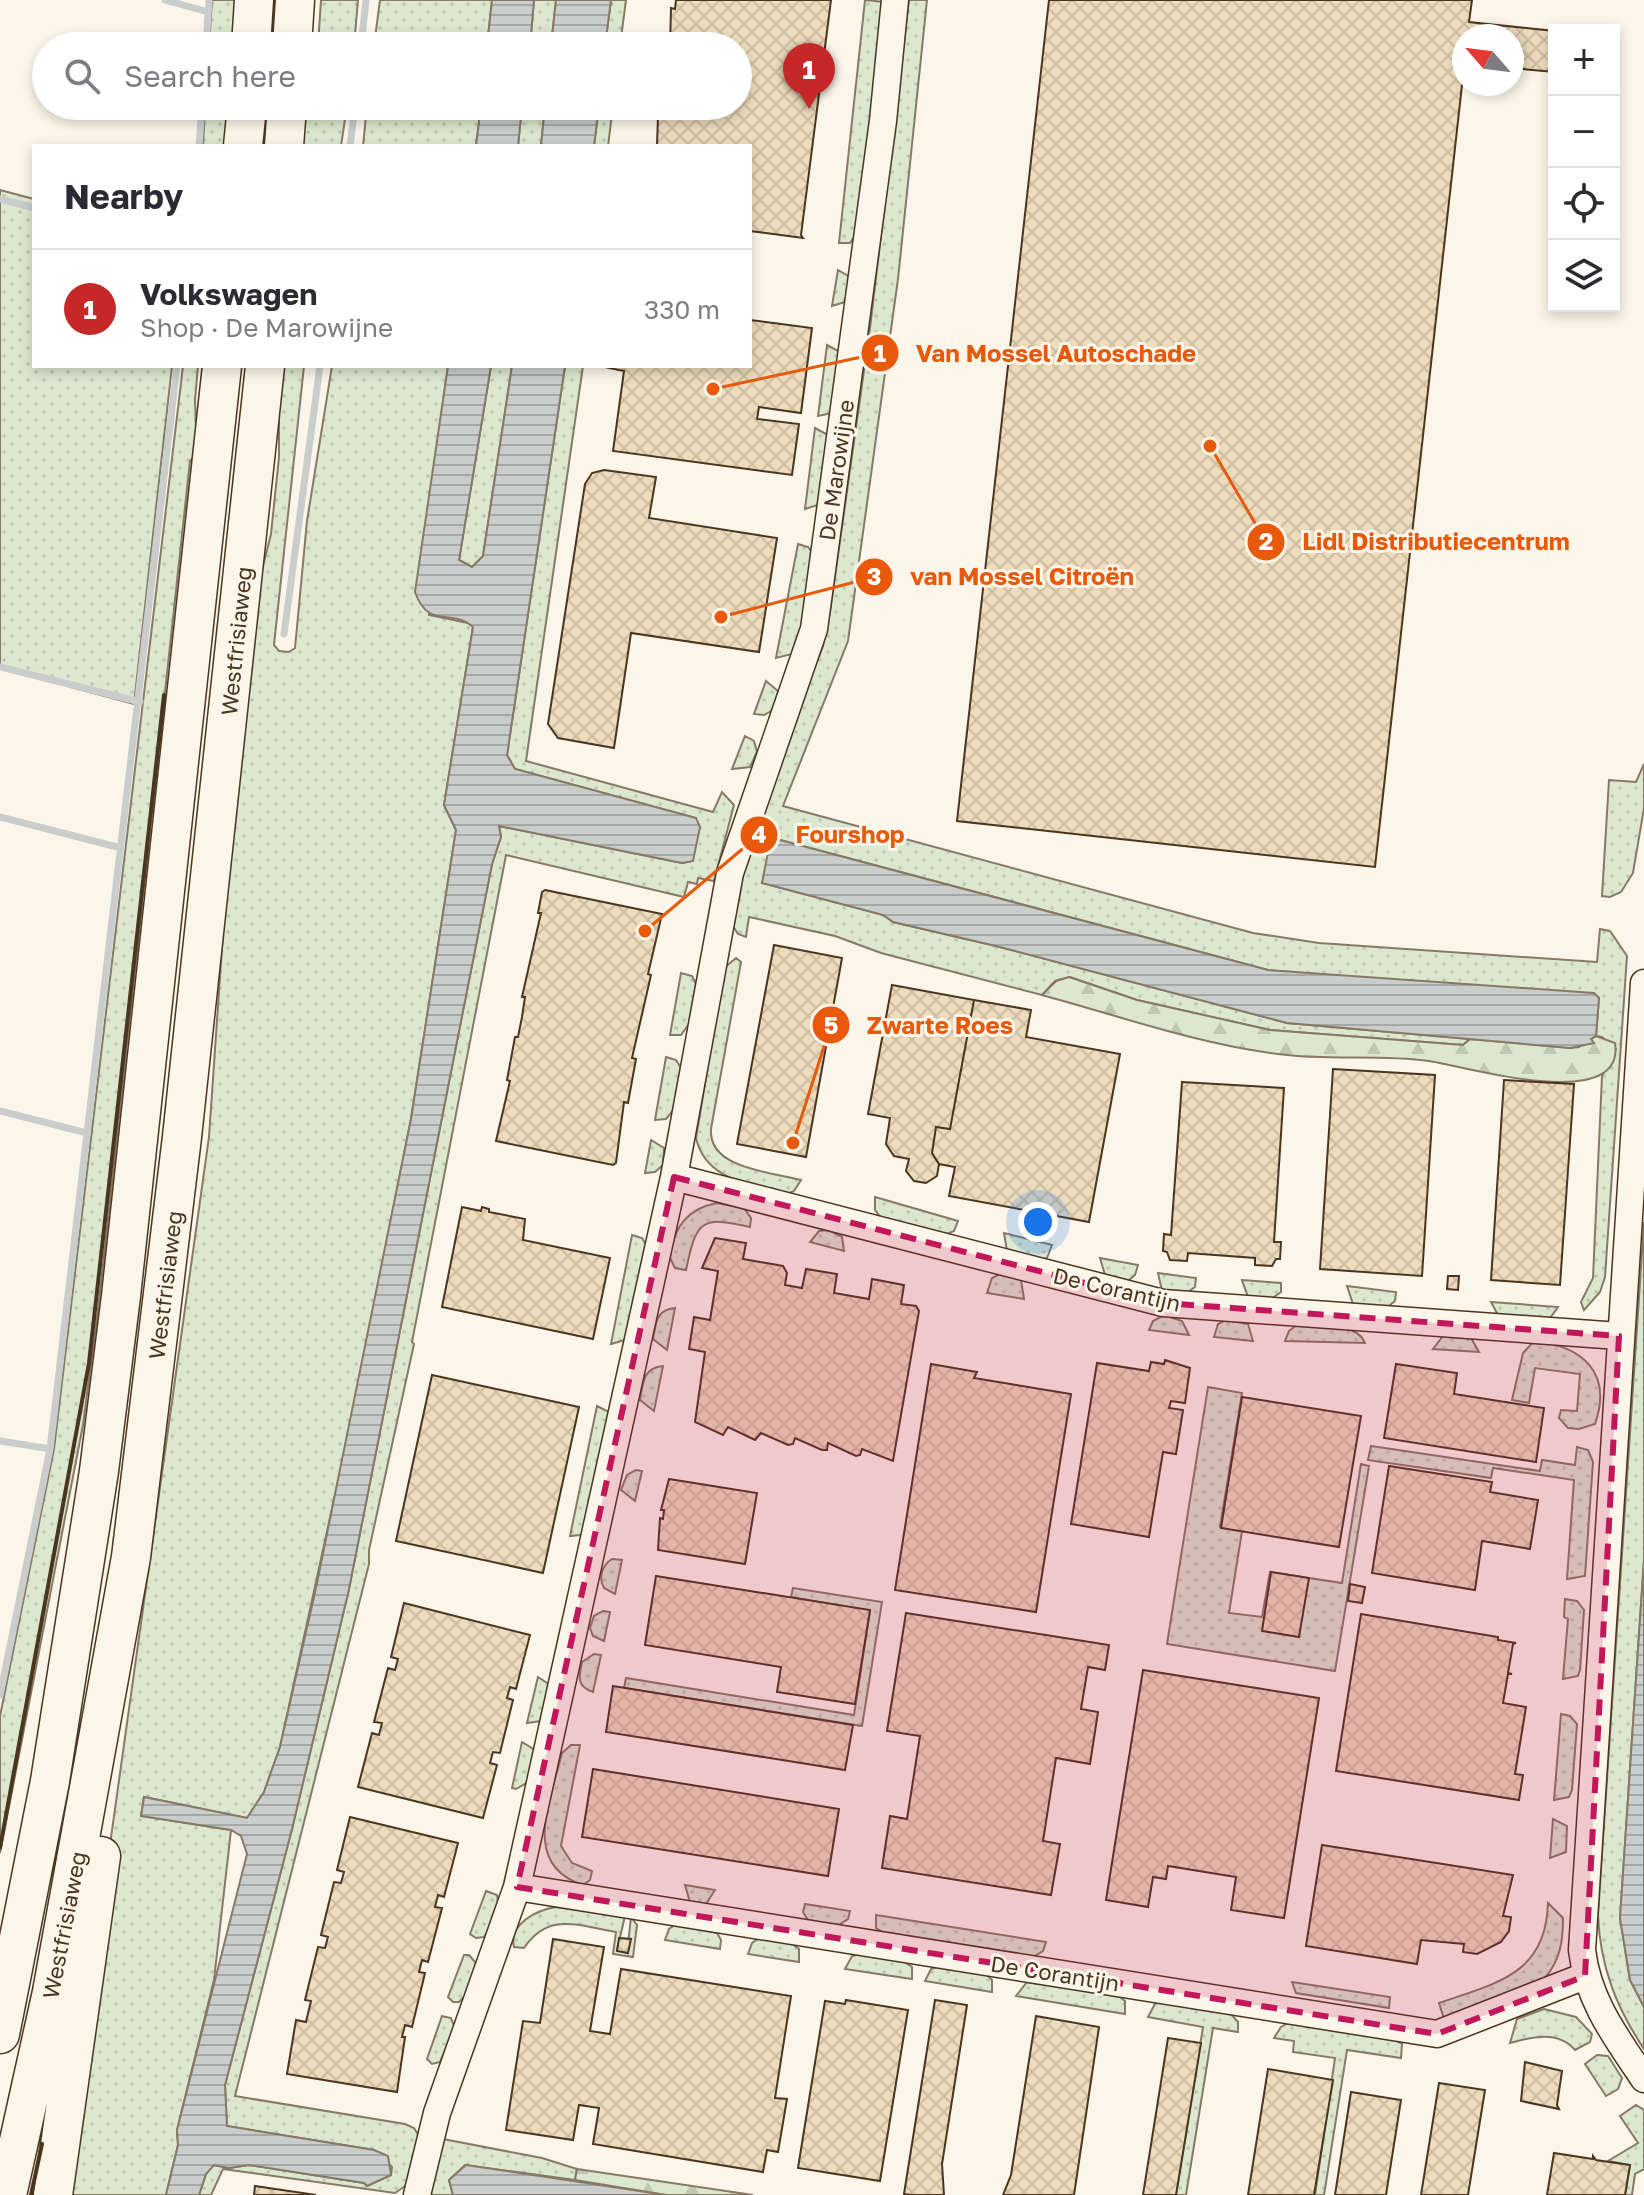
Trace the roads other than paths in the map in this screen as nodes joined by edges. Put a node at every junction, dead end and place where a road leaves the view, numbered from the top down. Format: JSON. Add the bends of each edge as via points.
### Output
{"nodes":[{"id":1,"x":254,"y":0,"type":"edge"},
{"id":2,"x":295,"y":0,"type":"edge"},
{"id":3,"x":895,"y":0,"type":"edge"},
{"id":4,"x":252,"y":32,"type":"edge"},
{"id":5,"x":293,"y":32,"type":"edge"},
{"id":6,"x":246,"y":120,"type":"edge"},
{"id":7,"x":286,"y":120,"type":"edge"},
{"id":8,"x":243,"y":144,"type":"edge"},
{"id":9,"x":284,"y":144,"type":"edge"},
{"id":10,"x":222,"y":368,"type":"edge"},
{"id":11,"x":265,"y":368,"type":"edge"},
{"id":12,"x":1643,"y":992,"type":"edge"},
{"id":13,"x":674,"y":1177,"type":"junction"},
{"id":14,"x":1619,"y":1336,"type":"junction"},
{"id":15,"x":107,"y":1694,"type":"junction"},
{"id":16,"x":517,"y":1887,"type":"junction"},
{"id":17,"x":25,"y":1914,"type":"junction"},
{"id":18,"x":0,"y":1967,"type":"edge"},
{"id":19,"x":1585,"y":1976,"type":"junction"},
{"id":20,"x":0,"y":2034,"type":"edge"},
{"id":21,"x":1644,"y":2079,"type":"edge"},
{"id":22,"x":420,"y":2183,"type":"edge"},
{"id":23,"x":7,"y":2195,"type":"edge"},
{"id":24,"x":53,"y":2195,"type":"edge"}],
"edges":[{"from":1,"to":4,"type":"highway"},
{"from":2,"to":5,"type":"highway"},
{"from":3,"to":13,"type":"street","name":"De Marowijne","via":[[814,629],[730,873]]},
{"from":6,"to":8,"type":"highway"},
{"from":7,"to":9,"type":"highway"},
{"from":10,"to":17,"type":"highway","name":"Westfrisiaweg","via":[[111,1375],[77,1628]]},
{"from":11,"to":15,"type":"highway","name":"Westfrisiaweg","via":[[155,1371]]},
{"from":12,"to":14,"type":"street"},
{"from":13,"to":14,"type":"street","name":"De Corantijn","via":[[1163,1303]]},
{"from":13,"to":16,"type":"street"},
{"from":14,"to":19,"type":"street","via":[[1582,1950]]},
{"from":15,"to":23,"type":"highway","name":"Westfrisiaweg","via":[[52,1992]]},
{"from":15,"to":24,"type":"highway","via":[[114,1765]]},
{"from":16,"to":19,"type":"street","name":"De Corantijn","via":[[1437,2034]]},
{"from":16,"to":22,"type":"street","via":[[437,2113]]},
{"from":17,"to":18,"type":"highway"},
{"from":17,"to":20,"type":"highway","name":"Westfrisiaweg"},
{"from":19,"to":21,"type":"street","via":[[1595,2005]]}]}
